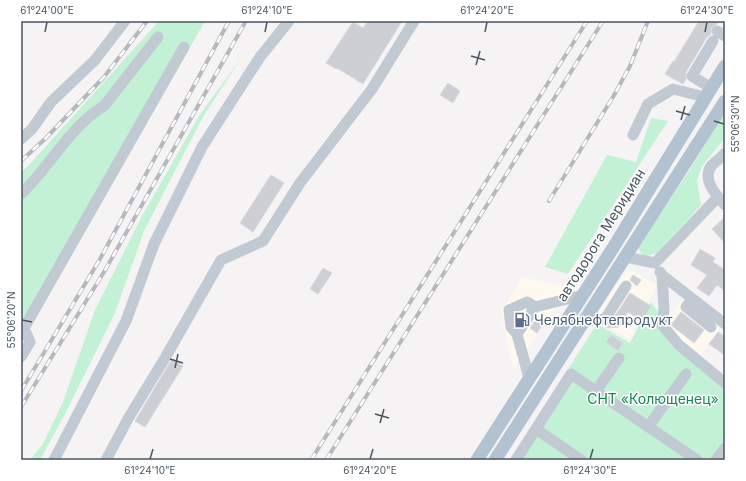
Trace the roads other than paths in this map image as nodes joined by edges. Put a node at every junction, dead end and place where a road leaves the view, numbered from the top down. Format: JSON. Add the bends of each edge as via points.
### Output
{"nodes":[{"id":1,"x":125,"y":21,"type":"edge"},
{"id":2,"x":289,"y":21,"type":"edge"},
{"id":3,"x":414,"y":21,"type":"edge"},
{"id":4,"x":718,"y":36,"type":"edge"},
{"id":5,"x":158,"y":37,"type":"dead end"},
{"id":6,"x":184,"y":47,"type":"dead end"},
{"id":7,"x":725,"y":66,"type":"edge"},
{"id":8,"x":708,"y":93,"type":"junction"},
{"id":9,"x":725,"y":101,"type":"edge"},
{"id":10,"x":633,"y":134,"type":"dead end"},
{"id":11,"x":21,"y":139,"type":"edge"},
{"id":12,"x":725,"y":153,"type":"edge"},
{"id":13,"x":21,"y":194,"type":"edge"},
{"id":14,"x":721,"y":201,"type":"edge"},
{"id":15,"x":613,"y":248,"type":"junction"},
{"id":16,"x":626,"y":257,"type":"junction"},
{"id":17,"x":655,"y":263,"type":"junction"},
{"id":18,"x":662,"y":275,"type":"junction"},
{"id":19,"x":626,"y":286,"type":"dead end"},
{"id":20,"x":583,"y":295,"type":"junction"},
{"id":21,"x":692,"y":299,"type":"junction"},
{"id":22,"x":535,"y":307,"type":"junction"},
{"id":23,"x":584,"y":321,"type":"junction"},
{"id":24,"x":725,"y":324,"type":"edge"},
{"id":25,"x":711,"y":327,"type":"dead end"},
{"id":26,"x":23,"y":328,"type":"edge"},
{"id":27,"x":517,"y":334,"type":"junction"},
{"id":28,"x":21,"y":357,"type":"edge"},
{"id":29,"x":619,"y":358,"type":"dead end"},
{"id":30,"x":686,"y":374,"type":"dead end"},
{"id":31,"x":529,"y":378,"type":"junction"},
{"id":32,"x":725,"y":383,"type":"edge"},
{"id":33,"x":596,"y":391,"type":"junction"},
{"id":34,"x":648,"y":427,"type":"junction"},
{"id":35,"x":536,"y":429,"type":"junction"},
{"id":36,"x":725,"y":448,"type":"edge"},
{"id":37,"x":54,"y":460,"type":"edge"},
{"id":38,"x":106,"y":460,"type":"edge"},
{"id":39,"x":477,"y":460,"type":"edge"},
{"id":40,"x":495,"y":460,"type":"edge"},
{"id":41,"x":516,"y":460,"type":"edge"},
{"id":42,"x":581,"y":460,"type":"edge"},
{"id":43,"x":697,"y":460,"type":"edge"},
{"id":44,"x":716,"y":460,"type":"edge"}],
"edges":[{"from":1,"to":11,"type":"street","via":[[95,60],[51,102],[32,129]]},
{"from":2,"to":37,"type":"street","via":[[260,57],[202,147],[154,244],[126,321]]},
{"from":3,"to":38,"type":"street","via":[[372,89],[300,183],[263,241],[221,260]]},
{"from":4,"to":8,"type":"street","via":[[692,76]]},
{"from":5,"to":13,"type":"street","via":[[104,106],[94,112],[74,132]]},
{"from":6,"to":26,"type":"street"},
{"from":7,"to":8,"type":"main road","name":"автодорога Меридиан"},
{"from":8,"to":10,"type":"street","via":[[673,89],[648,104]]},
{"from":8,"to":15,"type":"main road","name":"автодорога Меридиан"},
{"from":9,"to":16,"type":"main road"},
{"from":12,"to":14,"type":"street","via":[[712,166],[707,180]]},
{"from":14,"to":17,"type":"street"},
{"from":15,"to":16,"type":"main road"},
{"from":15,"to":20,"type":"main road","name":"автодорога Меридиан"},
{"from":16,"to":17,"type":"street"},
{"from":16,"to":23,"type":"main road"},
{"from":17,"to":18,"type":"street"},
{"from":18,"to":21,"type":"street"},
{"from":18,"to":32,"type":"street","via":[[662,325],[679,345]]},
{"from":19,"to":23,"type":"street","via":[[605,319]]},
{"from":20,"to":22,"type":"street"},
{"from":20,"to":31,"type":"main road","name":"автодорога Меридиан"},
{"from":21,"to":24,"type":"street"},
{"from":21,"to":25,"type":"street","via":[[686,307]]},
{"from":22,"to":27,"type":"street"},
{"from":22,"to":27,"type":"street","via":[[527,302],[509,310],[511,327]]},
{"from":23,"to":40,"type":"main road"},
{"from":26,"to":28,"type":"street","via":[[30,342]]},
{"from":27,"to":31,"type":"street"},
{"from":29,"to":33,"type":"street"},
{"from":30,"to":34,"type":"street"},
{"from":31,"to":39,"type":"main road","name":"автодорога Меридиан"},
{"from":33,"to":34,"type":"street"},
{"from":33,"to":35,"type":"street","via":[[571,374]]},
{"from":34,"to":43,"type":"street"},
{"from":35,"to":41,"type":"street"},
{"from":35,"to":42,"type":"street"},
{"from":36,"to":44,"type":"street"}]}
